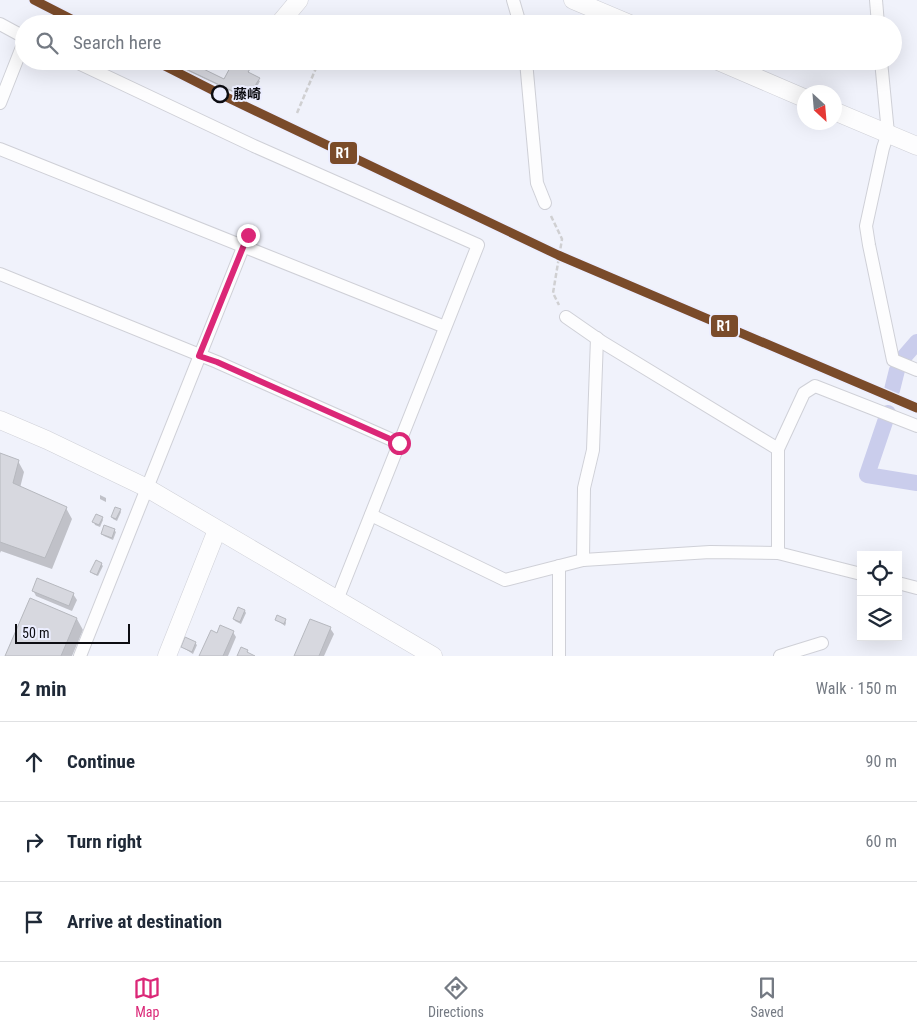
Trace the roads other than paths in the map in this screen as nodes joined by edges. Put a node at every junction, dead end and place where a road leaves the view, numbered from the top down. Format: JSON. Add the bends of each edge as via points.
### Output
{"nodes":[{"id":1,"x":299,"y":0,"type":"edge"},
{"id":2,"x":513,"y":0,"type":"edge"},
{"id":3,"x":574,"y":0,"type":"edge"},
{"id":4,"x":876,"y":0,"type":"edge"},
{"id":5,"x":286,"y":15,"type":"edge"},
{"id":6,"x":517,"y":15,"type":"edge"},
{"id":7,"x":609,"y":15,"type":"edge"},
{"id":8,"x":877,"y":15,"type":"edge"},
{"id":9,"x":0,"y":24,"type":"edge"},
{"id":10,"x":15,"y":32,"type":"edge"},
{"id":11,"x":15,"y":65,"type":"edge"},
{"id":12,"x":93,"y":70,"type":"edge"},
{"id":13,"x":527,"y":70,"type":"edge"},
{"id":14,"x":739,"y":70,"type":"edge"},
{"id":15,"x":882,"y":70,"type":"edge"},
{"id":16,"x":797,"y":95,"type":"edge"},
{"id":17,"x":0,"y":103,"type":"edge"},
{"id":18,"x":842,"y":113,"type":"edge"},
{"id":19,"x":888,"y":133,"type":"junction"},
{"id":20,"x":917,"y":146,"type":"edge"},
{"id":21,"x":0,"y":149,"type":"edge"},
{"id":22,"x":545,"y":203,"type":"road end"},
{"id":23,"x":246,"y":241,"type":"junction"},
{"id":24,"x":0,"y":274,"type":"edge"},
{"id":25,"x":566,"y":317,"type":"road end"},
{"id":26,"x":445,"y":327,"type":"junction"},
{"id":27,"x":597,"y":338,"type":"junction"},
{"id":28,"x":199,"y":356,"type":"junction"},
{"id":29,"x":917,"y":370,"type":"edge"},
{"id":30,"x":0,"y":420,"type":"edge"},
{"id":31,"x":917,"y":426,"type":"edge"},
{"id":32,"x":399,"y":443,"type":"junction"},
{"id":33,"x":778,"y":449,"type":"junction"},
{"id":34,"x":147,"y":488,"type":"junction"},
{"id":35,"x":371,"y":515,"type":"junction"},
{"id":36,"x":218,"y":530,"type":"junction"},
{"id":37,"x":778,"y":553,"type":"junction"},
{"id":38,"x":583,"y":560,"type":"junction"},
{"id":39,"x":559,"y":566,"type":"junction"},
{"id":40,"x":857,"y":573,"type":"edge"},
{"id":41,"x":902,"y":584,"type":"edge"},
{"id":42,"x":917,"y":588,"type":"edge"},
{"id":43,"x":337,"y":600,"type":"junction"},
{"id":44,"x":822,"y":643,"type":"dead end"},
{"id":45,"x":80,"y":656,"type":"edge"},
{"id":46,"x":166,"y":656,"type":"edge"},
{"id":47,"x":433,"y":656,"type":"edge"},
{"id":48,"x":559,"y":656,"type":"edge"},
{"id":49,"x":780,"y":656,"type":"edge"}],
"edges":[{"from":1,"to":5,"type":"street"},
{"from":2,"to":6,"type":"street"},
{"from":3,"to":7,"type":"street"},
{"from":4,"to":8,"type":"street"},
{"from":9,"to":10,"type":"street"},
{"from":11,"to":17,"type":"street"},
{"from":12,"to":26,"type":"street","via":[[254,146],[478,245]]},
{"from":13,"to":22,"type":"street","via":[[537,183]]},
{"from":14,"to":16,"type":"street"},
{"from":15,"to":19,"type":"street"},
{"from":18,"to":19,"type":"street"},
{"from":19,"to":20,"type":"street"},
{"from":19,"to":29,"type":"street","via":[[866,226],[893,360]]},
{"from":21,"to":23,"type":"street"},
{"from":23,"to":26,"type":"street"},
{"from":23,"to":28,"type":"street"},
{"from":24,"to":28,"type":"street"},
{"from":25,"to":27,"type":"street"},
{"from":26,"to":32,"type":"street"},
{"from":27,"to":33,"type":"street"},
{"from":27,"to":38,"type":"street","via":[[593,450],[584,488]]},
{"from":28,"to":32,"type":"street"},
{"from":28,"to":34,"type":"street"},
{"from":30,"to":34,"type":"street"},
{"from":31,"to":33,"type":"street","via":[[815,386],[804,393]]},
{"from":32,"to":35,"type":"street"},
{"from":33,"to":37,"type":"street"},
{"from":34,"to":36,"type":"street"},
{"from":34,"to":45,"type":"street"},
{"from":35,"to":39,"type":"street","via":[[505,580]]},
{"from":35,"to":43,"type":"street"},
{"from":36,"to":43,"type":"street"},
{"from":36,"to":46,"type":"street"},
{"from":37,"to":38,"type":"street","via":[[710,552]]},
{"from":37,"to":40,"type":"street"},
{"from":38,"to":39,"type":"street"},
{"from":39,"to":48,"type":"street"},
{"from":41,"to":42,"type":"street"},
{"from":43,"to":47,"type":"street"},
{"from":44,"to":49,"type":"street"}]}
